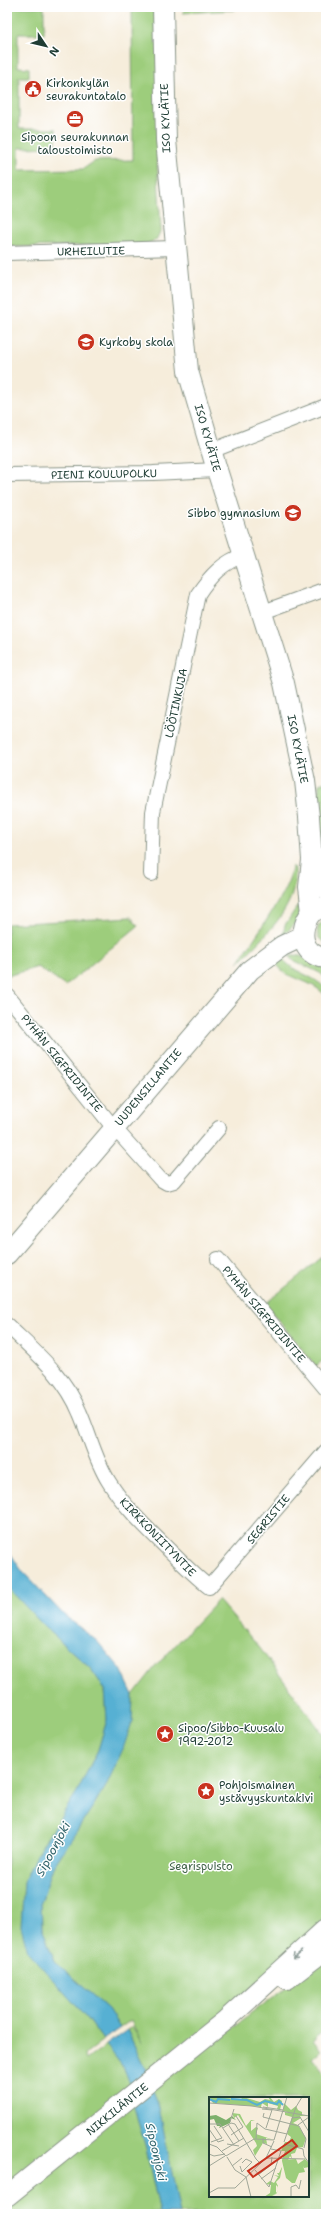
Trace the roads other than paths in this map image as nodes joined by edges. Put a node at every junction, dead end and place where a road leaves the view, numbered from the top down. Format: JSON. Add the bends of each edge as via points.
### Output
{"nodes":[{"id":1,"x":163,"y":7,"type":"edge"},
{"id":2,"x":175,"y":248,"type":"junction"},
{"id":3,"x":7,"y":253,"type":"edge"},
{"id":4,"x":326,"y":406,"type":"edge"},
{"id":5,"x":211,"y":451,"type":"junction"},
{"id":6,"x":209,"y":471,"type":"junction"},
{"id":7,"x":7,"y":475,"type":"edge"},
{"id":8,"x":244,"y":555,"type":"junction"},
{"id":9,"x":326,"y":589,"type":"edge"},
{"id":10,"x":263,"y":612,"type":"junction"},
{"id":11,"x":312,"y":860,"type":"junction"},
{"id":12,"x":151,"y":874,"type":"dead end"},
{"id":13,"x":326,"y":889,"type":"edge"},
{"id":14,"x":319,"y":909,"type":"edge"},
{"id":15,"x":303,"y":936,"type":"junction"},
{"id":16,"x":326,"y":958,"type":"edge"},
{"id":17,"x":7,"y":995,"type":"edge"},
{"id":18,"x":114,"y":1127,"type":"junction"},
{"id":19,"x":219,"y":1128,"type":"dead end"},
{"id":20,"x":7,"y":1254,"type":"edge"},
{"id":21,"x":218,"y":1259,"type":"dead end"},
{"id":22,"x":7,"y":1325,"type":"edge"},
{"id":23,"x":326,"y":1389,"type":"edge"},
{"id":24,"x":326,"y":1451,"type":"edge"},
{"id":25,"x":209,"y":1587,"type":"joint"},
{"id":26,"x":326,"y":1929,"type":"edge"},
{"id":27,"x":326,"y":1950,"type":"edge"},
{"id":28,"x":226,"y":2020,"type":"junction"},
{"id":29,"x":7,"y":2196,"type":"edge"}],
"edges":[{"from":1,"to":2,"type":"street","name":"ISO KYLÄTIE","via":[[166,140]]},
{"from":2,"to":3,"type":"street","name":"URHEILUTIE"},
{"from":2,"to":5,"type":"street","name":"ISO KYLÄTIE","via":[[188,371]]},
{"from":4,"to":5,"type":"street"},
{"from":5,"to":6,"type":"street","name":"ISO KYLÄTIE"},
{"from":6,"to":7,"type":"street","name":"PIENI KOULUPOLKU"},
{"from":6,"to":8,"type":"street","name":"ISO KYLÄTIE"},
{"from":8,"to":10,"type":"street","name":"ISO KYLÄTIE"},
{"from":8,"to":12,"type":"street","name":"LÖÖTINKUJA","via":[[223,564],[198,594],[153,812]]},
{"from":9,"to":10,"type":"street"},
{"from":10,"to":11,"type":"street","name":"ISO KYLÄTIE","via":[[284,682],[305,781]]},
{"from":11,"to":13,"type":"street","name":"ISO KYLÄTIE"},
{"from":11,"to":14,"type":"street","name":"ISO KYLÄTIE","via":[[309,887]]},
{"from":14,"to":15,"type":"street","via":[[304,922]]},
{"from":15,"to":16,"type":"street","via":[[306,945],[314,954]]},
{"from":15,"to":18,"type":"street","name":"UUDENSILLANTIE","via":[[282,946],[250,970]]},
{"from":17,"to":18,"type":"street","name":"PYHÄN SIGFRIDINTIE"},
{"from":18,"to":19,"type":"street","name":"PYHÄN SIGFRIDINTIE","via":[[160,1179],[167,1183],[174,1182]]},
{"from":18,"to":20,"type":"street","name":"UUDENSILLANTIE"},
{"from":21,"to":23,"type":"street","name":"PYHÄN SIGFRIDINTIE"},
{"from":22,"to":25,"type":"street","name":"KIRKKONIITYNTIE","via":[[55,1371],[68,1389],[80,1412],[94,1455],[120,1498],[139,1520]]},
{"from":24,"to":25,"type":"street","name":"SEGRISTIE"},
{"from":26,"to":28,"type":"street","name":"NIKKILÄNTIE","one_way":true},
{"from":27,"to":28,"type":"street","name":"NIKKILÄNTIE"},
{"from":28,"to":29,"type":"street","name":"NIKKILÄNTIE"}]}
